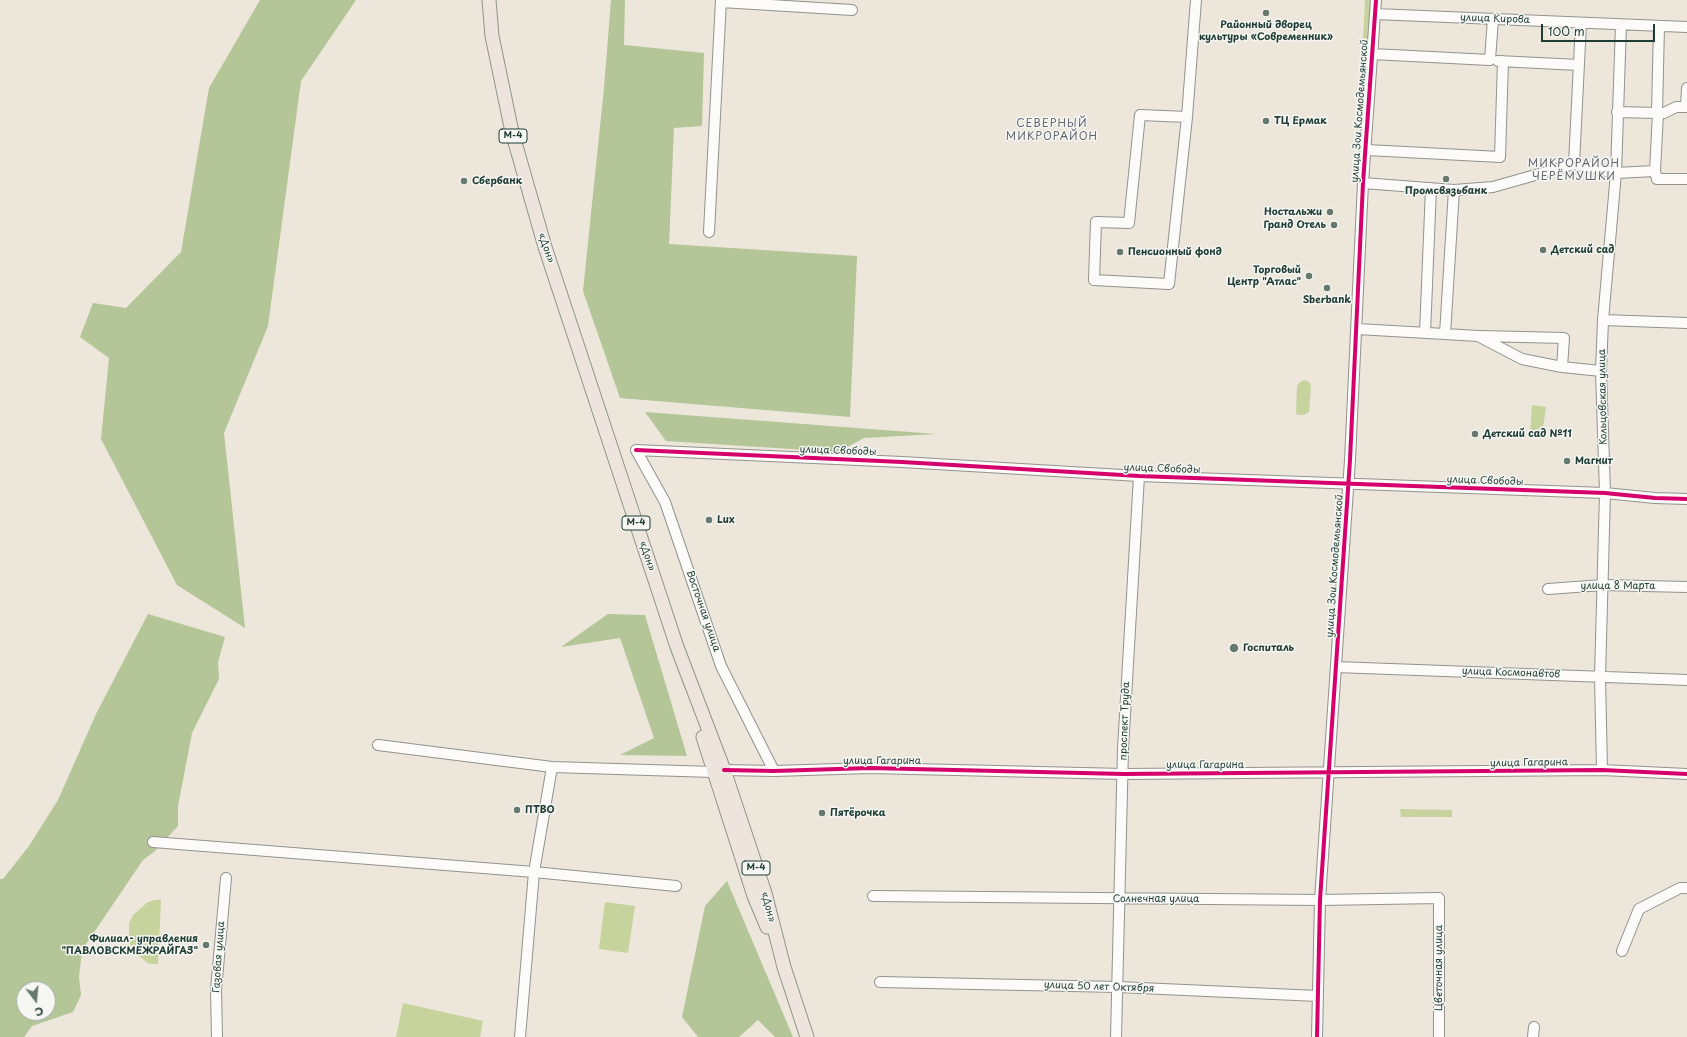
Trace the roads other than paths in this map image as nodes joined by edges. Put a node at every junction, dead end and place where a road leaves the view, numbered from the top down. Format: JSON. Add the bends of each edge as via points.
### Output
{"nodes":[{"id":1,"x":489,"y":0,"type":"edge"},
{"id":2,"x":1196,"y":0,"type":"edge"},
{"id":3,"x":1376,"y":0,"type":"edge"},
{"id":4,"x":721,"y":1,"type":"edge"},
{"id":5,"x":852,"y":10,"type":"dead end"},
{"id":6,"x":1375,"y":14,"type":"junction"},
{"id":7,"x":1492,"y":19,"type":"junction"},
{"id":8,"x":1581,"y":23,"type":"junction"},
{"id":9,"x":1621,"y":24,"type":"junction"},
{"id":10,"x":1659,"y":26,"type":"junction"},
{"id":11,"x":1687,"y":27,"type":"edge"},
{"id":12,"x":1372,"y":54,"type":"junction"},
{"id":13,"x":1490,"y":60,"type":"junction"},
{"id":14,"x":1504,"y":61,"type":"junction"},
{"id":15,"x":1579,"y":65,"type":"junction"},
{"id":16,"x":1687,"y":88,"type":"edge"},
{"id":17,"x":1687,"y":107,"type":"edge"},
{"id":18,"x":1617,"y":112,"type":"junction"},
{"id":19,"x":1658,"y":113,"type":"junction"},
{"id":20,"x":1186,"y":117,"type":"junction"},
{"id":21,"x":1367,"y":150,"type":"junction"},
{"id":22,"x":1574,"y":164,"type":"junction"},
{"id":23,"x":1655,"y":171,"type":"junction"},
{"id":24,"x":1616,"y":173,"type":"junction"},
{"id":25,"x":1687,"y":179,"type":"edge"},
{"id":26,"x":1363,"y":183,"type":"junction"},
{"id":27,"x":1431,"y":188,"type":"junction"},
{"id":28,"x":1454,"y":190,"type":"junction"},
{"id":29,"x":709,"y":232,"type":"dead end"},
{"id":30,"x":1603,"y":320,"type":"junction"},
{"id":31,"x":1687,"y":323,"type":"edge"},
{"id":32,"x":1357,"y":329,"type":"junction"},
{"id":33,"x":1425,"y":333,"type":"junction"},
{"id":34,"x":1445,"y":334,"type":"junction"},
{"id":35,"x":1478,"y":336,"type":"junction"},
{"id":36,"x":1562,"y":367,"type":"junction"},
{"id":37,"x":1601,"y":371,"type":"junction"},
{"id":38,"x":636,"y":450,"type":"joint"},
{"id":39,"x":1138,"y":476,"type":"junction"},
{"id":40,"x":1349,"y":484,"type":"junction"},
{"id":41,"x":1604,"y":493,"type":"junction"},
{"id":42,"x":1687,"y":499,"type":"edge"},
{"id":43,"x":1603,"y":585,"type":"junction"},
{"id":44,"x":1687,"y":587,"type":"edge"},
{"id":45,"x":1548,"y":589,"type":"dead end"},
{"id":46,"x":1336,"y":667,"type":"junction"},
{"id":47,"x":1600,"y":676,"type":"junction"},
{"id":48,"x":1687,"y":680,"type":"edge"},
{"id":49,"x":378,"y":745,"type":"dead end"},
{"id":50,"x":552,"y":767,"type":"junction"},
{"id":51,"x":1602,"y":770,"type":"junction"},
{"id":52,"x":719,"y":771,"type":"junction"},
{"id":53,"x":774,"y":771,"type":"junction"},
{"id":54,"x":1329,"y":773,"type":"junction"},
{"id":55,"x":1124,"y":774,"type":"junction"},
{"id":56,"x":1687,"y":774,"type":"edge"},
{"id":57,"x":152,"y":842,"type":"dead end"},
{"id":58,"x":534,"y":872,"type":"junction"},
{"id":59,"x":226,"y":878,"type":"dead end"},
{"id":60,"x":676,"y":886,"type":"dead end"},
{"id":61,"x":1687,"y":888,"type":"edge"},
{"id":62,"x":873,"y":896,"type":"dead end"},
{"id":63,"x":1121,"y":898,"type":"junction"},
{"id":64,"x":1439,"y":898,"type":"joint"},
{"id":65,"x":1320,"y":900,"type":"junction"},
{"id":66,"x":1622,"y":950,"type":"dead end"},
{"id":67,"x":880,"y":982,"type":"dead end"},
{"id":68,"x":1118,"y":987,"type":"junction"},
{"id":69,"x":1318,"y":996,"type":"junction"},
{"id":70,"x":217,"y":1037,"type":"edge"},
{"id":71,"x":520,"y":1037,"type":"edge"},
{"id":72,"x":807,"y":1037,"type":"edge"},
{"id":73,"x":1116,"y":1037,"type":"edge"},
{"id":74,"x":1317,"y":1037,"type":"edge"},
{"id":75,"x":1439,"y":1037,"type":"edge"}],
"edges":[{"from":1,"to":52,"type":"main road","name":"«Дон»","number":"М-4","via":[[499,72],[527,189]]},
{"from":2,"to":20,"type":"street"},
{"from":3,"to":6,"type":"street","name":"улица Зои Космодемьянской"},
{"from":4,"to":5,"type":"street"},
{"from":4,"to":29,"type":"street"},
{"from":6,"to":7,"type":"street","name":"улица Кирова"},
{"from":6,"to":12,"type":"street","name":"улица Зои Космодемьянской"},
{"from":7,"to":8,"type":"street","name":"улица Кирова"},
{"from":7,"to":13,"type":"street"},
{"from":8,"to":9,"type":"street","name":"улица Кирова"},
{"from":8,"to":15,"type":"street"},
{"from":9,"to":10,"type":"street","name":"улица Кирова"},
{"from":9,"to":18,"type":"street","name":"Кольцовская улица"},
{"from":10,"to":11,"type":"street","name":"улица Кирова"},
{"from":10,"to":19,"type":"street"},
{"from":12,"to":13,"type":"street"},
{"from":12,"to":21,"type":"street","name":"улица Зои Космодемьянской"},
{"from":13,"to":14,"type":"street"},
{"from":14,"to":15,"type":"street"},
{"from":14,"to":21,"type":"street","via":[[1500,157]]},
{"from":15,"to":22,"type":"street"},
{"from":16,"to":17,"type":"street"},
{"from":17,"to":19,"type":"street","via":[[1676,107]]},
{"from":18,"to":19,"type":"street"},
{"from":18,"to":24,"type":"street","name":"Кольцовская улица"},
{"from":19,"to":23,"type":"street"},
{"from":20,"to":20,"type":"street","via":[[1169,284],[1094,280],[1096,222],[1129,223],[1140,115]]},
{"from":21,"to":26,"type":"street","name":"улица Зои Космодемьянской"},
{"from":22,"to":24,"type":"street"},
{"from":22,"to":28,"type":"street","via":[[1493,187]]},
{"from":23,"to":24,"type":"street"},
{"from":23,"to":25,"type":"street","via":[[1657,179]]},
{"from":24,"to":30,"type":"street","name":"Кольцовская улица"},
{"from":26,"to":27,"type":"street"},
{"from":26,"to":32,"type":"street","name":"улица Зои Космодемьянской"},
{"from":27,"to":28,"type":"street"},
{"from":27,"to":33,"type":"street"},
{"from":28,"to":34,"type":"street"},
{"from":30,"to":31,"type":"street"},
{"from":30,"to":37,"type":"street","name":"Кольцовская улица"},
{"from":32,"to":33,"type":"street"},
{"from":32,"to":40,"type":"street","name":"улица Зои Космодемьянской"},
{"from":33,"to":34,"type":"street"},
{"from":34,"to":35,"type":"street"},
{"from":35,"to":36,"type":"street","via":[[1522,359]]},
{"from":35,"to":36,"type":"street","via":[[1564,338]]},
{"from":36,"to":37,"type":"street"},
{"from":37,"to":41,"type":"street","name":"Кольцовская улица"},
{"from":38,"to":39,"type":"street","name":"улица Свободы"},
{"from":38,"to":53,"type":"street","name":"Восточная улица","via":[[665,502],[722,666]]},
{"from":39,"to":40,"type":"street","name":"улица Свободы"},
{"from":39,"to":55,"type":"street","name":"проспект Труда","via":[[1123,749]]},
{"from":40,"to":41,"type":"street","name":"улица Свободы"},
{"from":40,"to":46,"type":"street","name":"улица Зои Космодемьянской"},
{"from":41,"to":42,"type":"street","name":"улица Свободы"},
{"from":41,"to":43,"type":"street","name":"Кольцовская улица"},
{"from":43,"to":44,"type":"street","name":"улица 8 Марта"},
{"from":43,"to":45,"type":"street","name":"улица 8 Марта"},
{"from":43,"to":47,"type":"street","name":"Кольцовская улица"},
{"from":46,"to":47,"type":"street","name":"улица Космонавтов"},
{"from":46,"to":54,"type":"street","name":"улица Зои Космодемьянской"},
{"from":47,"to":48,"type":"street","name":"улица Космонавтов"},
{"from":47,"to":51,"type":"street","name":"Кольцовская улица"},
{"from":49,"to":50,"type":"street","name":"улица Гагарина"},
{"from":50,"to":52,"type":"street","name":"улица Гагарина"},
{"from":50,"to":58,"type":"street"},
{"from":51,"to":54,"type":"street","name":"улица Гагарина"},
{"from":51,"to":56,"type":"street","name":"улица Гагарина"},
{"from":52,"to":53,"type":"street","name":"улица Гагарина"},
{"from":52,"to":72,"type":"main road","name":"«Дон»","via":[[754,896],[784,967]]},
{"from":53,"to":55,"type":"street","name":"улица Гагарина","via":[[870,768]]},
{"from":54,"to":55,"type":"street","name":"улица Гагарина"},
{"from":54,"to":65,"type":"street","name":"улица Зои Космодемьянской"},
{"from":55,"to":63,"type":"street","name":"проспект Труда"},
{"from":57,"to":58,"type":"street"},
{"from":58,"to":60,"type":"street"},
{"from":58,"to":71,"type":"street"},
{"from":59,"to":70,"type":"street","name":"Газовая улица","via":[[216,990]]},
{"from":61,"to":66,"type":"street","via":[[1680,888],[1639,909]]},
{"from":62,"to":63,"type":"street","name":"Солнечная улица"},
{"from":63,"to":65,"type":"street","name":"Солнечная улица"},
{"from":63,"to":68,"type":"street","name":"проспект Труда"},
{"from":64,"to":65,"type":"street","name":"Солнечная улица"},
{"from":64,"to":75,"type":"street","name":"Цветочная улица"},
{"from":65,"to":69,"type":"street","name":"улица Зои Космодемьянской"},
{"from":67,"to":68,"type":"street","name":"улица 50 лет Октября"},
{"from":68,"to":69,"type":"street","name":"улица 50 лет Октября"},
{"from":68,"to":73,"type":"street","name":"проспект Труда"},
{"from":69,"to":74,"type":"street","name":"улица Зои Космодемьянской"}]}
